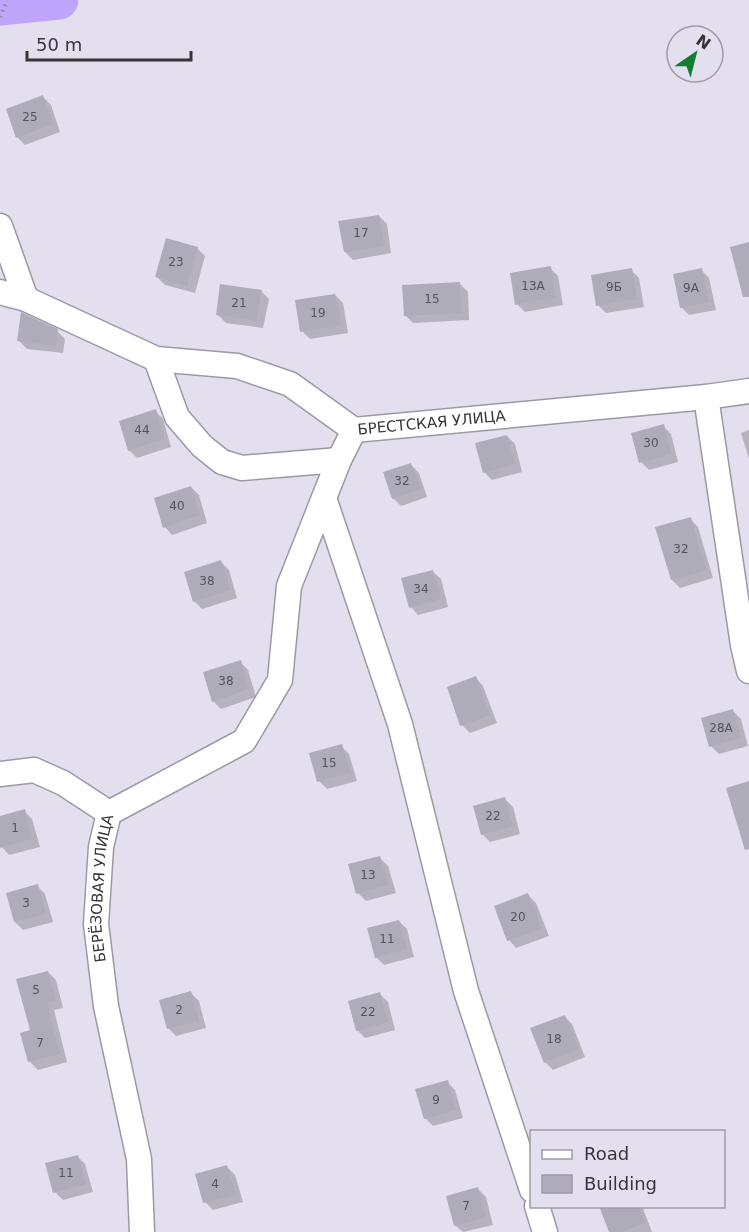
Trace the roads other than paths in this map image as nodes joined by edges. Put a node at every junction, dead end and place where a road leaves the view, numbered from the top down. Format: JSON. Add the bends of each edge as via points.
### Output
{"nodes":[{"id":1,"x":0,"y":226,"type":"edge"},
{"id":2,"x":0,"y":292,"type":"edge"},
{"id":3,"x":26,"y":299,"type":"junction"},
{"id":4,"x":156,"y":359,"type":"junction"},
{"id":5,"x":749,"y":391,"type":"edge"},
{"id":6,"x":706,"y":397,"type":"junction"},
{"id":7,"x":354,"y":430,"type":"junction"},
{"id":8,"x":339,"y":460,"type":"junction"},
{"id":9,"x":324,"y":498,"type":"junction"},
{"id":10,"x":749,"y":672,"type":"edge"},
{"id":11,"x":0,"y":774,"type":"edge"},
{"id":12,"x":109,"y":813,"type":"junction"},
{"id":13,"x":530,"y":1187,"type":"edge"},
{"id":14,"x":538,"y":1208,"type":"edge"},
{"id":15,"x":142,"y":1232,"type":"edge"},
{"id":16,"x":545,"y":1232,"type":"edge"}],
"edges":[{"from":1,"to":3,"type":"lane"},
{"from":2,"to":3,"type":"lane","name":"БРЕСТСКАЯ УЛИЦА"},
{"from":3,"to":4,"type":"lane","name":"БРЕСТСКАЯ УЛИЦА"},
{"from":4,"to":7,"type":"lane","name":"БРЕСТСКАЯ УЛИЦА","via":[[237,366],[290,384]]},
{"from":4,"to":8,"type":"lane","via":[[177,417],[202,447],[222,462],[242,468]]},
{"from":5,"to":6,"type":"lane","name":"БРЕСТСКАЯ УЛИЦА"},
{"from":6,"to":7,"type":"lane","name":"БРЕСТСКАЯ УЛИЦА"},
{"from":6,"to":10,"type":"lane"},
{"from":7,"to":8,"type":"lane","name":"БЕРЁЗОВАЯ УЛИЦА"},
{"from":8,"to":9,"type":"lane","name":"БЕРЁЗОВАЯ УЛИЦА"},
{"from":9,"to":12,"type":"lane","name":"БЕРЁЗОВАЯ УЛИЦА","via":[[289,586],[280,680],[244,741]]},
{"from":9,"to":13,"type":"lane","via":[[400,724],[466,991]]},
{"from":11,"to":12,"type":"lane","via":[[34,770],[63,783]]},
{"from":12,"to":15,"type":"lane","name":"БЕРЁЗОВАЯ УЛИЦА","via":[[101,847],[96,924],[106,1006],[139,1159]]},
{"from":14,"to":16,"type":"lane"}]}
